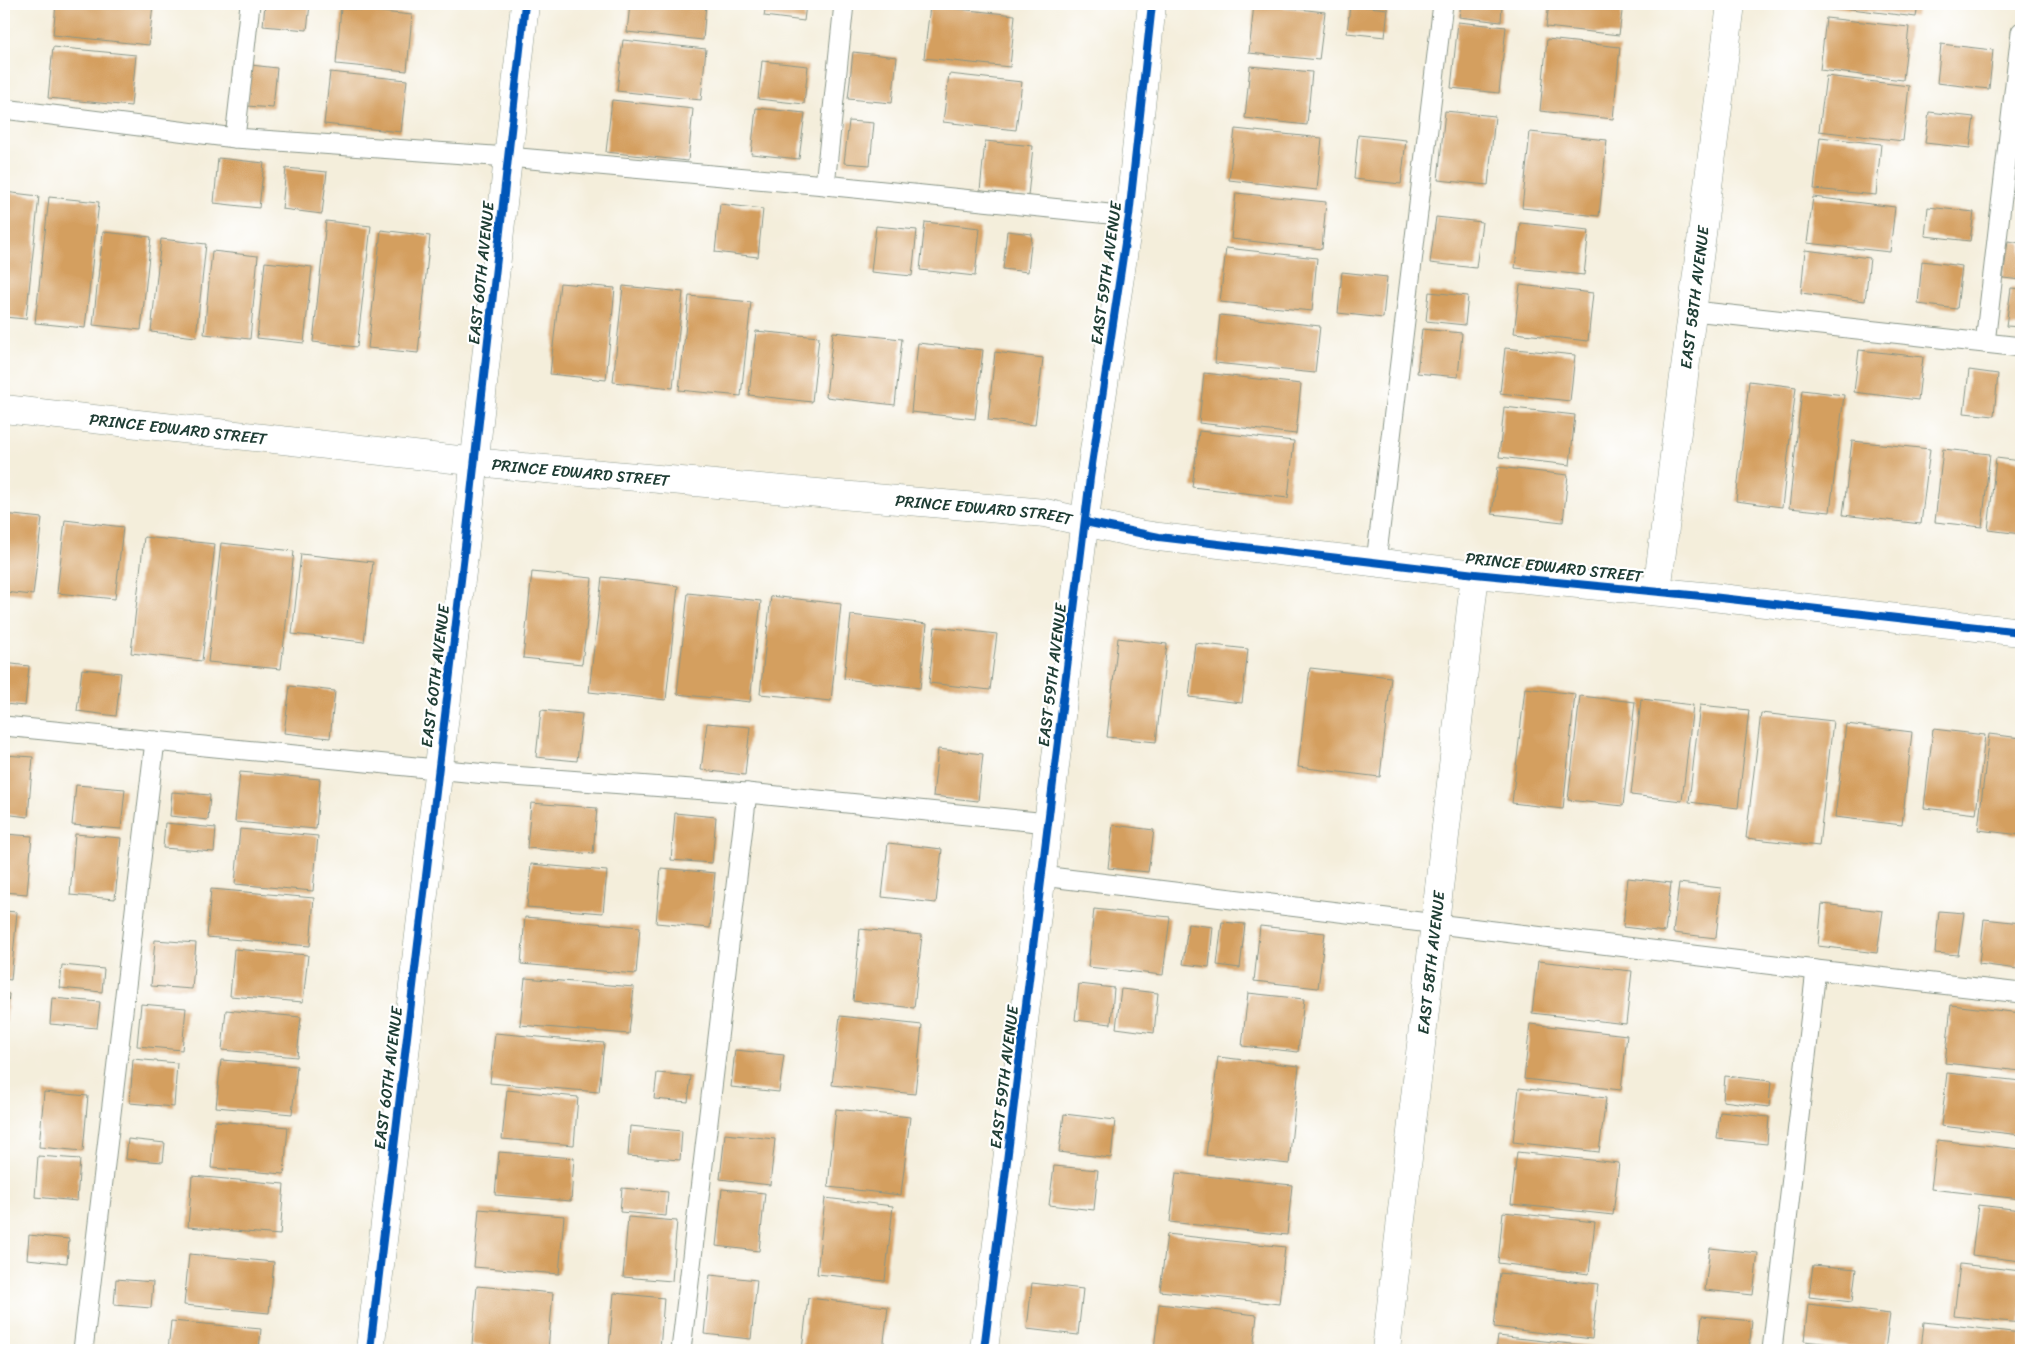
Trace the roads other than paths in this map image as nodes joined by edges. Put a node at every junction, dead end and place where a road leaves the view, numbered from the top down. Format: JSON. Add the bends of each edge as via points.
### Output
{"nodes":[{"id":1,"x":250,"y":4,"type":"edge"},
{"id":2,"x":526,"y":4,"type":"edge"},
{"id":3,"x":844,"y":4,"type":"edge"},
{"id":4,"x":1152,"y":4,"type":"edge"},
{"id":5,"x":1443,"y":4,"type":"edge"},
{"id":6,"x":1731,"y":4,"type":"edge"},
{"id":7,"x":2021,"y":32,"type":"edge"},
{"id":8,"x":4,"y":108,"type":"edge"},
{"id":9,"x":235,"y":138,"type":"junction"},
{"id":10,"x":508,"y":157,"type":"junction"},
{"id":11,"x":824,"y":185,"type":"junction"},
{"id":12,"x":1129,"y":216,"type":"junction"},
{"id":13,"x":1694,"y":311,"type":"junction"},
{"id":14,"x":1985,"y":342,"type":"junction"},
{"id":15,"x":2021,"y":347,"type":"edge"},
{"id":16,"x":4,"y":409,"type":"edge"},
{"id":17,"x":474,"y":462,"type":"junction"},
{"id":18,"x":1085,"y":522,"type":"junction"},
{"id":19,"x":1376,"y":562,"type":"junction"},
{"id":20,"x":1475,"y":574,"type":"junction"},
{"id":21,"x":1657,"y":591,"type":"junction"},
{"id":22,"x":2021,"y":632,"type":"edge"},
{"id":23,"x":4,"y":726,"type":"edge"},
{"id":24,"x":155,"y":741,"type":"junction"},
{"id":25,"x":438,"y":768,"type":"junction"},
{"id":26,"x":747,"y":793,"type":"junction"},
{"id":27,"x":1048,"y":823,"type":"junction"},
{"id":28,"x":1042,"y":876,"type":"junction"},
{"id":29,"x":1435,"y":923,"type":"junction"},
{"id":30,"x":1816,"y":970,"type":"junction"},
{"id":31,"x":2021,"y":993,"type":"edge"},
{"id":32,"x":83,"y":1350,"type":"edge"},
{"id":33,"x":370,"y":1350,"type":"edge"},
{"id":34,"x":681,"y":1350,"type":"edge"},
{"id":35,"x":984,"y":1350,"type":"edge"},
{"id":36,"x":1386,"y":1350,"type":"edge"},
{"id":37,"x":1772,"y":1350,"type":"edge"}],
"edges":[{"from":1,"to":9,"type":"lane"},
{"from":2,"to":10,"type":"street","name":"EAST 60TH AVENUE"},
{"from":3,"to":11,"type":"lane"},
{"from":4,"to":12,"type":"street","name":"EAST 59TH AVENUE"},
{"from":5,"to":19,"type":"lane"},
{"from":6,"to":13,"type":"street","name":"EAST 58TH AVENUE"},
{"from":7,"to":14,"type":"lane"},
{"from":8,"to":9,"type":"lane"},
{"from":9,"to":10,"type":"lane"},
{"from":10,"to":11,"type":"lane"},
{"from":10,"to":17,"type":"street","name":"EAST 60TH AVENUE"},
{"from":11,"to":12,"type":"lane"},
{"from":12,"to":18,"type":"street","name":"EAST 59TH AVENUE"},
{"from":13,"to":14,"type":"lane"},
{"from":13,"to":21,"type":"street","name":"EAST 58TH AVENUE"},
{"from":14,"to":15,"type":"lane"},
{"from":16,"to":17,"type":"street","name":"PRINCE EDWARD STREET"},
{"from":17,"to":18,"type":"street","name":"PRINCE EDWARD STREET","via":[[1045,513]]},
{"from":17,"to":25,"type":"street","name":"EAST 60TH AVENUE"},
{"from":18,"to":19,"type":"street","name":"PRINCE EDWARD STREET","via":[[1149,536]]},
{"from":18,"to":27,"type":"street","name":"EAST 59TH AVENUE"},
{"from":19,"to":20,"type":"street","name":"PRINCE EDWARD STREET"},
{"from":20,"to":21,"type":"street","name":"PRINCE EDWARD STREET"},
{"from":20,"to":29,"type":"street","name":"EAST 58TH AVENUE"},
{"from":21,"to":22,"type":"street","name":"PRINCE EDWARD STREET"},
{"from":23,"to":24,"type":"lane"},
{"from":24,"to":25,"type":"lane"},
{"from":24,"to":32,"type":"lane"},
{"from":25,"to":26,"type":"lane"},
{"from":25,"to":33,"type":"street","name":"EAST 60TH AVENUE"},
{"from":26,"to":27,"type":"lane"},
{"from":26,"to":34,"type":"lane"},
{"from":27,"to":28,"type":"street","name":"EAST 59TH AVENUE"},
{"from":28,"to":29,"type":"lane"},
{"from":28,"to":35,"type":"street","name":"EAST 59TH AVENUE"},
{"from":29,"to":30,"type":"lane"},
{"from":29,"to":36,"type":"street","name":"EAST 58TH AVENUE"},
{"from":30,"to":31,"type":"lane"},
{"from":30,"to":37,"type":"lane"}]}
